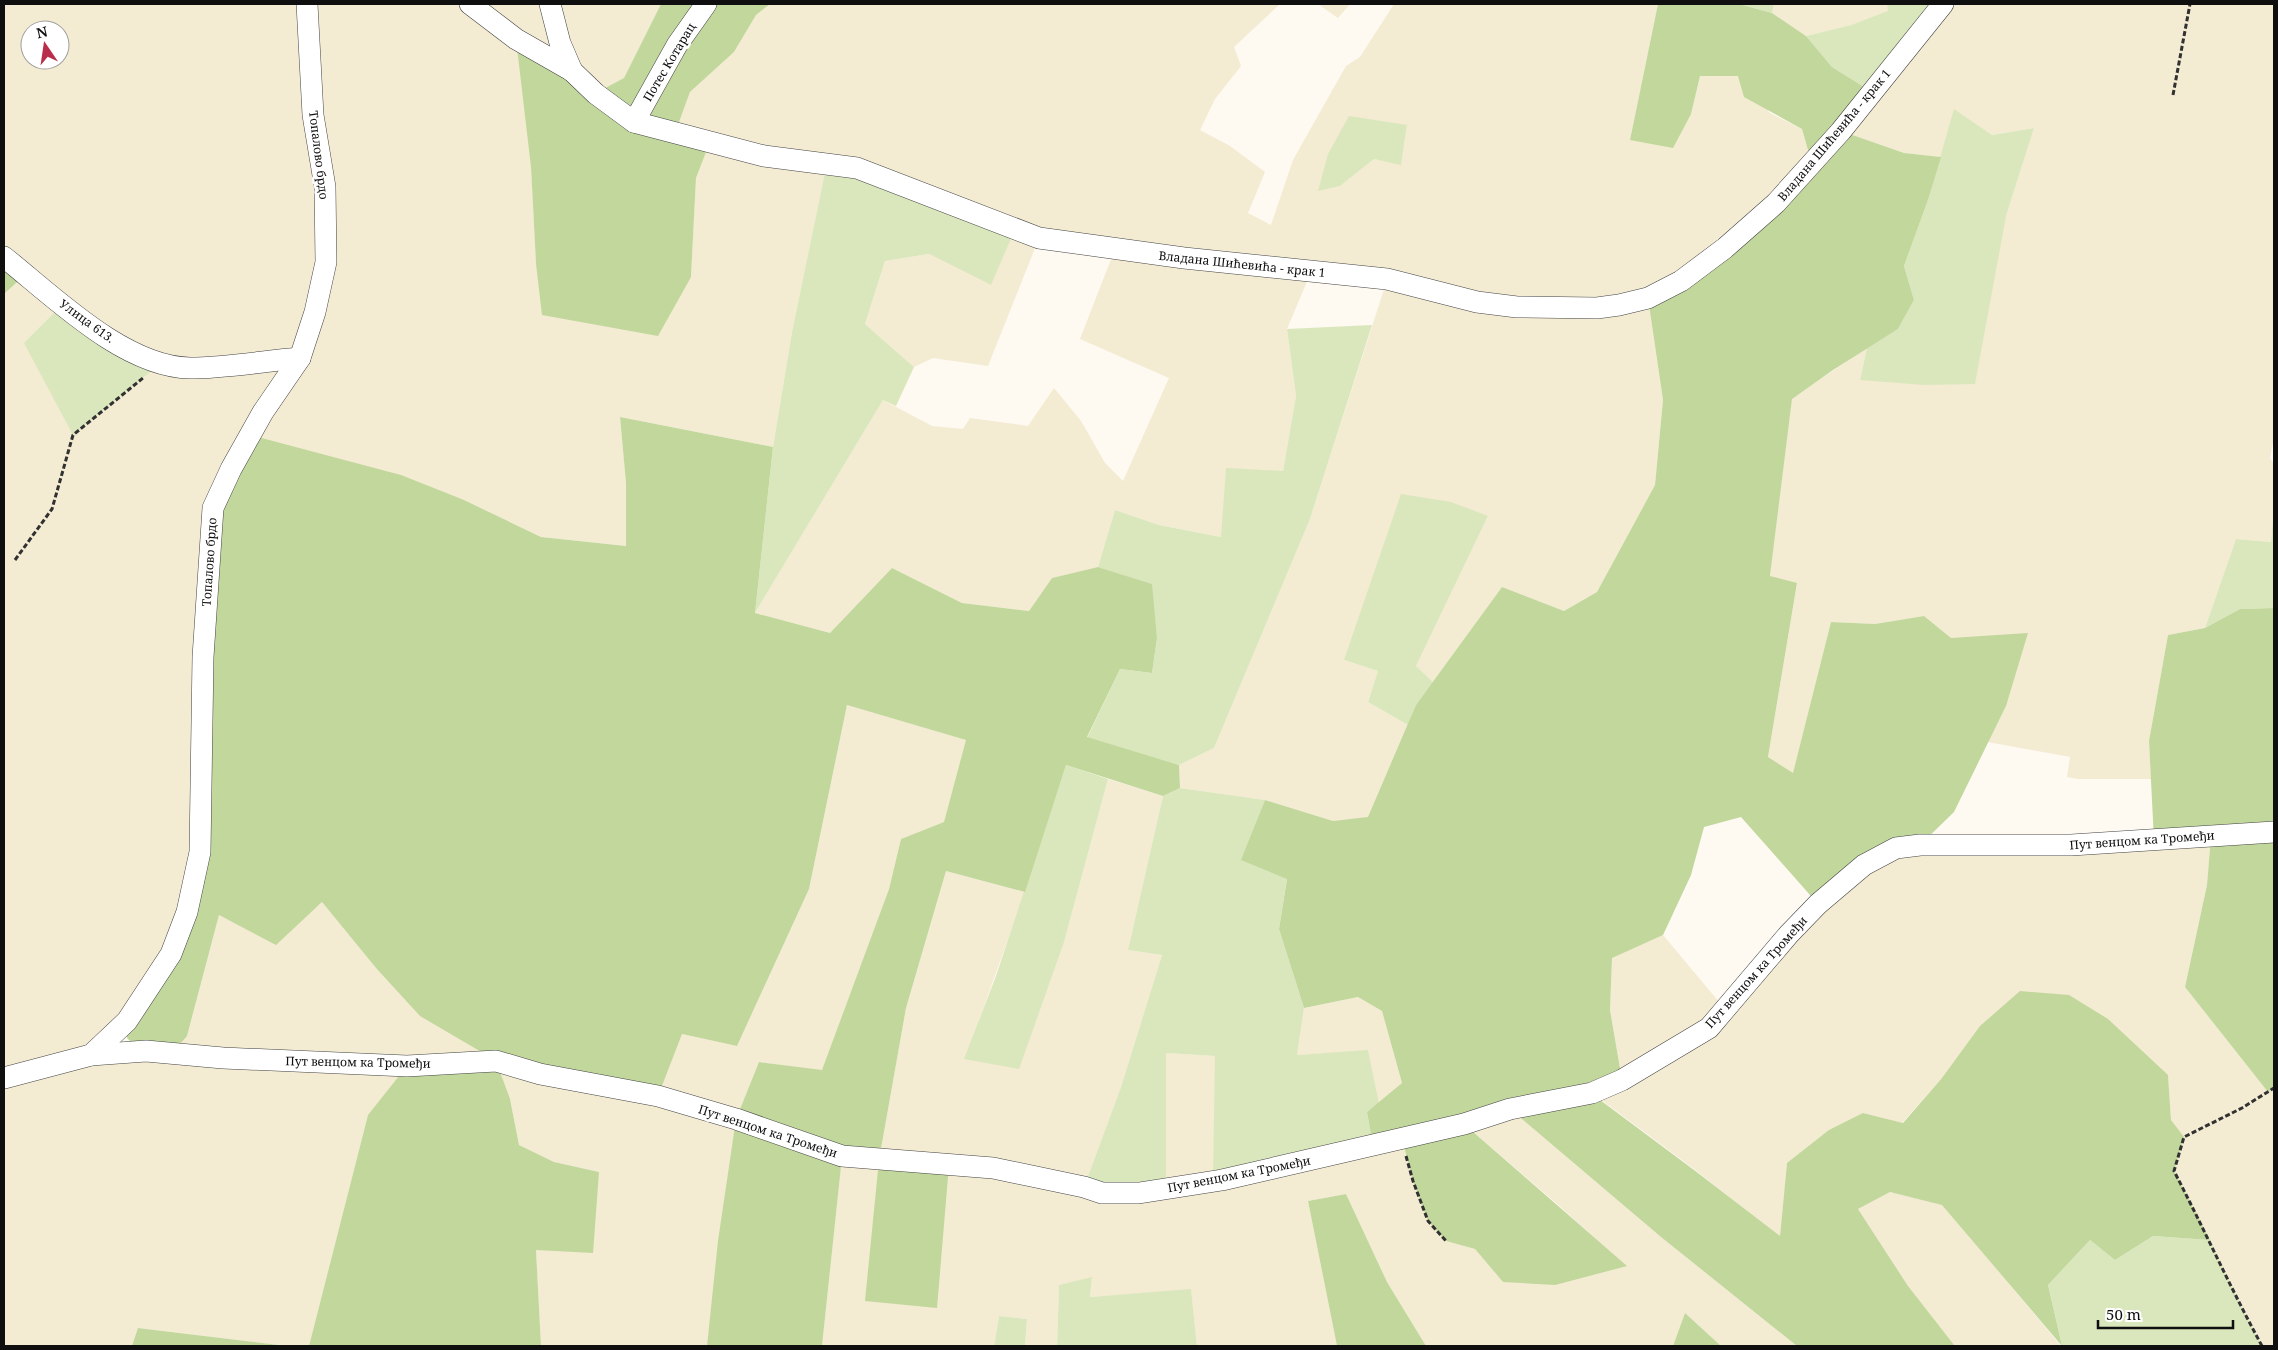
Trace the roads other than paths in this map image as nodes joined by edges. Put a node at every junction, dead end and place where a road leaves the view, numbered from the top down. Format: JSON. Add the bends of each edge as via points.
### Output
{"nodes":[{"id":1,"x":307,"y":4,"type":"edge"},
{"id":2,"x":470,"y":4,"type":"edge"},
{"id":3,"x":550,"y":4,"type":"edge"},
{"id":4,"x":706,"y":4,"type":"edge"},
{"id":5,"x":1943,"y":4,"type":"edge"},
{"id":6,"x":572,"y":71,"type":"junction"},
{"id":7,"x":634,"y":122,"type":"junction"},
{"id":8,"x":4,"y":257,"type":"edge"},
{"id":9,"x":300,"y":358,"type":"junction"},
{"id":10,"x":2274,"y":832,"type":"edge"},
{"id":11,"x":127,"y":1021,"type":"junction"},
{"id":12,"x":146,"y":1051,"type":"junction"},
{"id":13,"x":91,"y":1055,"type":"junction"},
{"id":14,"x":4,"y":1078,"type":"edge"}],
"edges":[{"from":1,"to":9,"type":"street","name":"Топалово брдо","via":[[313,115],[325,187],[326,262]]},
{"from":2,"to":6,"type":"street","name":"Владана Шићевића - крак 1","via":[[516,39]]},
{"from":3,"to":6,"type":"street","via":[[560,43]]},
{"from":4,"to":7,"type":"street","name":"Потес Котарац","via":[[677,45]]},
{"from":5,"to":7,"type":"street","name":"Владана Шићевића - крак 1","via":[[1841,131],[1769,210],[1681,281],[1648,298],[1597,308],[1517,307],[1477,302],[1387,279],[1184,258],[1039,238],[857,168],[764,156]]},
{"from":6,"to":7,"type":"street","name":"Владана Шићевића - крак 1","via":[[596,94]]},
{"from":8,"to":9,"type":"street","name":"Улица 613.","via":[[94,329],[125,349],[161,363],[189,368]]},
{"from":9,"to":11,"type":"street","name":"Топалово брдо","via":[[263,412],[212,508],[203,657],[200,852],[187,912],[171,954]]},
{"from":10,"to":12,"type":"street","name":"Пут венцом ка Тромеђи","via":[[2071,845],[1920,844],[1896,848],[1864,865],[1818,904],[1709,1028],[1622,1080],[1592,1094],[1510,1109],[1464,1124],[1222,1180],[1139,1193],[1102,1193],[993,1168],[842,1156],[658,1096],[540,1074],[496,1061],[407,1066],[223,1058]]},
{"from":11,"to":12,"type":"street","via":[[127,1038]]},
{"from":11,"to":13,"type":"street","name":"Топалово брдо"},
{"from":12,"to":13,"type":"street","name":"Пут венцом ка Тромеђи"},
{"from":13,"to":14,"type":"street","name":"Пут венцом ка Тромеђи"}]}
